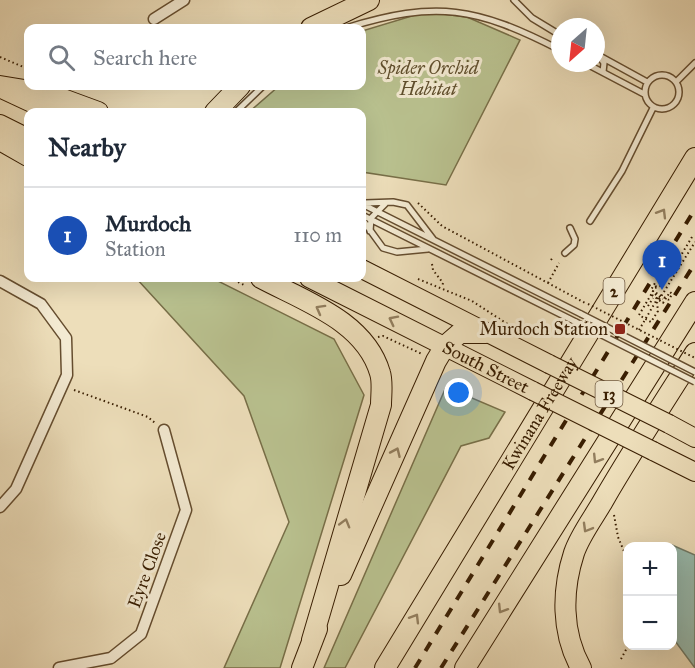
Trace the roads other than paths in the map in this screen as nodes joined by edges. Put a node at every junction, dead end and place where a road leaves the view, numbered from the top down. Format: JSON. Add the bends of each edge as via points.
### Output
{"nodes":[{"id":1,"x":184,"y":0,"type":"edge"},
{"id":2,"x":369,"y":0,"type":"edge"},
{"id":3,"x":514,"y":0,"type":"edge"},
{"id":4,"x":409,"y":5,"type":"dead end"},
{"id":5,"x":464,"y":5,"type":"dead end"},
{"id":6,"x":154,"y":19,"type":"dead end"},
{"id":7,"x":319,"y":24,"type":"edge"},
{"id":8,"x":354,"y":24,"type":"edge"},
{"id":9,"x":551,"y":30,"type":"edge"},
{"id":10,"x":551,"y":45,"type":"edge"},
{"id":11,"x":605,"y":58,"type":"edge"},
{"id":12,"x":695,"y":63,"type":"edge"},
{"id":13,"x":603,"y":72,"type":"edge"},
{"id":14,"x":647,"y":82,"type":"junction"},
{"id":15,"x":676,"y":82,"type":"junction"},
{"id":16,"x":0,"y":87,"type":"edge"},
{"id":17,"x":236,"y":90,"type":"edge"},
{"id":18,"x":258,"y":90,"type":"edge"},
{"id":19,"x":644,"y":94,"type":"junction"},
{"id":20,"x":43,"y":108,"type":"edge"},
{"id":21,"x":87,"y":108,"type":"edge"},
{"id":22,"x":219,"y":108,"type":"edge"},
{"id":23,"x":240,"y":108,"type":"edge"},
{"id":24,"x":653,"y":108,"type":"junction"},
{"id":25,"x":0,"y":124,"type":"edge"},
{"id":26,"x":24,"y":136,"type":"edge"},
{"id":27,"x":0,"y":140,"type":"edge"},
{"id":28,"x":24,"y":154,"type":"edge"},
{"id":29,"x":695,"y":158,"type":"edge"},
{"id":30,"x":366,"y":203,"type":"edge"},
{"id":31,"x":386,"y":203,"type":"junction"},
{"id":32,"x":366,"y":205,"type":"edge"},
{"id":33,"x":376,"y":211,"type":"junction"},
{"id":34,"x":417,"y":215,"type":"junction"},
{"id":35,"x":366,"y":218,"type":"edge"},
{"id":36,"x":371,"y":220,"type":"junction"},
{"id":37,"x":590,"y":221,"type":"dead end"},
{"id":38,"x":366,"y":224,"type":"edge"},
{"id":39,"x":570,"y":228,"type":"dead end"},
{"id":40,"x":370,"y":232,"type":"junction"},
{"id":41,"x":419,"y":233,"type":"junction"},
{"id":42,"x":415,"y":241,"type":"junction"},
{"id":43,"x":434,"y":241,"type":"junction"},
{"id":44,"x":430,"y":249,"type":"junction"},
{"id":45,"x":404,"y":250,"type":"junction"},
{"id":46,"x":565,"y":253,"type":"dead end"},
{"id":47,"x":366,"y":271,"type":"edge"},
{"id":48,"x":0,"y":281,"type":"edge"},
{"id":49,"x":268,"y":282,"type":"edge"},
{"id":50,"x":317,"y":282,"type":"edge"},
{"id":51,"x":695,"y":302,"type":"edge"},
{"id":52,"x":486,"y":333,"type":"junction"},
{"id":53,"x":445,"y":346,"type":"junction"},
{"id":54,"x":695,"y":355,"type":"edge"},
{"id":55,"x":695,"y":372,"type":"edge"},
{"id":56,"x":695,"y":382,"type":"edge"},
{"id":57,"x":164,"y":430,"type":"road end"},
{"id":58,"x":695,"y":438,"type":"edge"},
{"id":59,"x":695,"y":472,"type":"edge"},
{"id":60,"x":0,"y":507,"type":"edge"},
{"id":61,"x":312,"y":640,"type":"junction"},
{"id":62,"x":112,"y":663,"type":"edge"},
{"id":63,"x":59,"y":668,"type":"edge"},
{"id":64,"x":302,"y":668,"type":"edge"},
{"id":65,"x":385,"y":668,"type":"edge"},
{"id":66,"x":465,"y":668,"type":"edge"},
{"id":67,"x":581,"y":668,"type":"edge"}],
"edges":[{"from":1,"to":6,"type":"street"},
{"from":2,"to":7,"type":"highway"},
{"from":3,"to":9,"type":"lane"},
{"from":4,"to":8,"type":"lane","via":[[375,13]]},
{"from":5,"to":10,"type":"lane"},
{"from":11,"to":14,"type":"lane"},
{"from":12,"to":15,"type":"lane"},
{"from":13,"to":19,"type":"lane"},
{"from":14,"to":15,"type":"lane","via":[[662,75]]},
{"from":14,"to":19,"type":"lane"},
{"from":15,"to":24,"type":"lane","via":[[680,93],[675,104],[665,110]]},
{"from":16,"to":20,"type":"highway"},
{"from":16,"to":21,"type":"highway","via":[[49,94]]},
{"from":17,"to":22,"type":"highway"},
{"from":18,"to":23,"type":"lane"},
{"from":19,"to":24,"type":"lane"},
{"from":24,"to":37,"type":"lane","via":[[622,171]]},
{"from":25,"to":26,"type":"highway"},
{"from":27,"to":28,"type":"highway"},
{"from":65,"to":29,"type":"highway","name":"Kwinana Freeway","number":"2","one_way":true},
{"from":30,"to":31,"type":"lane"},
{"from":31,"to":33,"type":"lane"},
{"from":31,"to":34,"type":"lane","via":[[400,202]]},
{"from":32,"to":33,"type":"lane"},
{"from":33,"to":36,"type":"lane"},
{"from":33,"to":41,"type":"lane"},
{"from":34,"to":41,"type":"lane"},
{"from":34,"to":43,"type":"lane"},
{"from":35,"to":36,"type":"lane"},
{"from":36,"to":40,"type":"lane"},
{"from":36,"to":42,"type":"lane"},
{"from":38,"to":40,"type":"lane"},
{"from":39,"to":46,"type":"lane","via":[[576,239]]},
{"from":40,"to":45,"type":"lane","via":[[383,249]]},
{"from":41,"to":42,"type":"lane"},
{"from":41,"to":43,"type":"lane"},
{"from":42,"to":44,"type":"lane"},
{"from":42,"to":45,"type":"lane"},
{"from":43,"to":55,"type":"lane","bridge":true},
{"from":44,"to":45,"type":"lane"},
{"from":44,"to":56,"type":"lane","bridge":true},
{"from":47,"to":52,"type":"highway","name":"South Street","number":"13"},
{"from":48,"to":60,"type":"street","via":[[41,304],[66,338],[67,375],[16,489]]},
{"from":61,"to":49,"type":"highway","one_way":true,"via":[[381,405],[381,374],[367,344],[347,324]]},
{"from":53,"to":50,"type":"highway","name":"South Street","number":"13","one_way":true},
{"from":51,"to":66,"type":"highway","one_way":true},
{"from":52,"to":53,"type":"highway","via":[[460,333]]},
{"from":52,"to":58,"type":"highway","name":"South Street","number":"13","bridge":true},
{"from":53,"to":59,"type":"highway","name":"South Street","number":"13","bridge":true},
{"from":61,"to":53,"type":"highway","one_way":true},
{"from":54,"to":67,"type":"highway","one_way":true,"via":[[621,469],[575,550],[565,611],[572,648]]},
{"from":57,"to":62,"type":"street","name":"Eyre Close","via":[[186,510],[141,634]]},
{"from":61,"to":64,"type":"highway"},
{"from":62,"to":63,"type":"street","name":"Eyre Close"}]}
